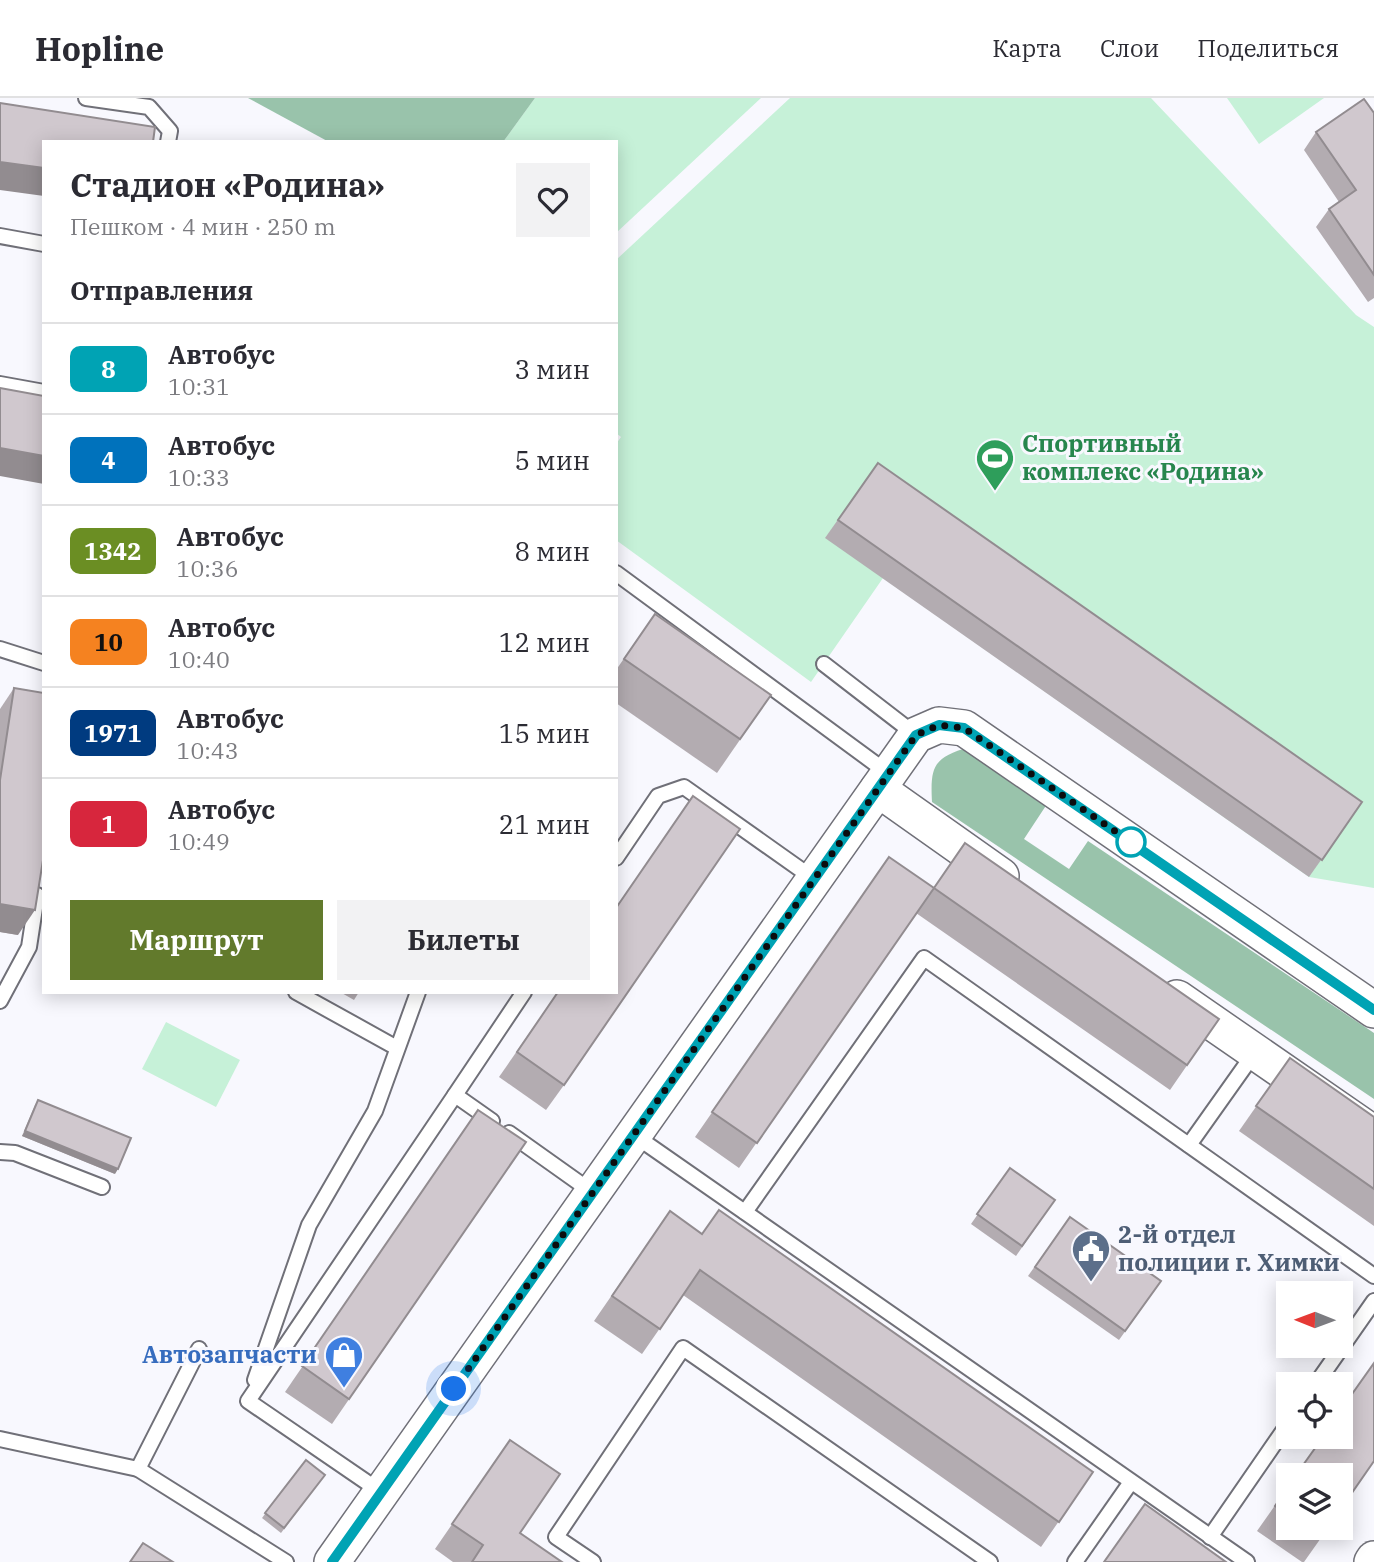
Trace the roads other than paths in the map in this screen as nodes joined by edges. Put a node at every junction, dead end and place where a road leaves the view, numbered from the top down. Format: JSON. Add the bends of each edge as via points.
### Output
{"nodes":[{"id":1,"x":86,"y":98,"type":"edge"},
{"id":2,"x":168,"y":140,"type":"edge"},
{"id":3,"x":0,"y":236,"type":"edge"},
{"id":4,"x":42,"y":244,"type":"edge"},
{"id":5,"x":0,"y":384,"type":"edge"},
{"id":6,"x":42,"y":392,"type":"edge"},
{"id":7,"x":618,"y":575,"type":"edge"},
{"id":8,"x":0,"y":649,"type":"edge"},
{"id":9,"x":42,"y":662,"type":"edge"},
{"id":10,"x":824,"y":664,"type":"dead end"},
{"id":11,"x":916,"y":735,"type":"junction"},
{"id":12,"x":884,"y":782,"type":"junction"},
{"id":13,"x":618,"y":855,"type":"edge"},
{"id":14,"x":39,"y":879,"type":"edge"},
{"id":15,"x":815,"y":879,"type":"junction"},
{"id":16,"x":1027,"y":894,"type":"edge"},
{"id":17,"x":1152,"y":981,"type":"edge"},
{"id":18,"x":300,"y":994,"type":"edge"},
{"id":19,"x":417,"y":994,"type":"edge"},
{"id":20,"x":523,"y":994,"type":"edge"},
{"id":21,"x":0,"y":1001,"type":"edge"},
{"id":22,"x":1374,"y":1010,"type":"edge"},
{"id":23,"x":397,"y":1048,"type":"junction"},
{"id":24,"x":1255,"y":1052,"type":"junction"},
{"id":25,"x":455,"y":1095,"type":"junction"},
{"id":26,"x":1374,"y":1134,"type":"edge"},
{"id":27,"x":634,"y":1135,"type":"junction"},
{"id":28,"x":1189,"y":1145,"type":"junction"},
{"id":29,"x":0,"y":1152,"type":"edge"},
{"id":30,"x":102,"y":1187,"type":"dead end"},
{"id":31,"x":593,"y":1193,"type":"junction"},
{"id":32,"x":745,"y":1212,"type":"junction"},
{"id":33,"x":1374,"y":1276,"type":"edge"},
{"id":34,"x":1374,"y":1301,"type":"edge"},
{"id":35,"x":199,"y":1349,"type":"dead end"},
{"id":36,"x":1324,"y":1372,"type":"edge"},
{"id":37,"x":248,"y":1401,"type":"junction"},
{"id":38,"x":0,"y":1439,"type":"edge"},
{"id":39,"x":1276,"y":1441,"type":"edge"},
{"id":40,"x":138,"y":1469,"type":"junction"},
{"id":41,"x":1131,"y":1482,"type":"junction"},
{"id":42,"x":381,"y":1492,"type":"junction"},
{"id":43,"x":1210,"y":1536,"type":"junction"},
{"id":44,"x":286,"y":1562,"type":"edge"},
{"id":45,"x":332,"y":1562,"type":"edge"},
{"id":46,"x":593,"y":1562,"type":"edge"},
{"id":47,"x":990,"y":1562,"type":"edge"},
{"id":48,"x":1075,"y":1562,"type":"edge"},
{"id":49,"x":1247,"y":1562,"type":"edge"}],
"edges":[{"from":1,"to":2,"type":"lane","via":[[149,107],[170,131]]},
{"from":3,"to":4,"type":"lane"},
{"from":5,"to":6,"type":"lane"},
{"from":7,"to":12,"type":"lane"},
{"from":8,"to":9,"type":"lane"},
{"from":10,"to":11,"type":"lane"},
{"from":11,"to":12,"type":"street"},
{"from":11,"to":22,"type":"street","via":[[939,725],[964,728]]},
{"from":12,"to":15,"type":"street"},
{"from":12,"to":16,"type":"street"},
{"from":13,"to":15,"type":"lane","via":[[658,796],[684,787]]},
{"from":14,"to":21,"type":"lane","via":[[29,947]]},
{"from":15,"to":27,"type":"street"},
{"from":17,"to":24,"type":"street"},
{"from":18,"to":23,"type":"lane"},
{"from":19,"to":23,"type":"lane"},
{"from":20,"to":25,"type":"lane"},
{"from":23,"to":37,"type":"lane","via":[[374,1111],[309,1225]]},
{"from":24,"to":26,"type":"street"},
{"from":24,"to":28,"type":"lane"},
{"from":25,"to":31,"type":"lane"},
{"from":25,"to":37,"type":"lane"},
{"from":27,"to":31,"type":"street"},
{"from":27,"to":32,"type":"lane"},
{"from":28,"to":32,"type":"lane","via":[[923,958]]},
{"from":28,"to":33,"type":"lane"},
{"from":29,"to":30,"type":"lane","via":[[15,1153]]},
{"from":31,"to":42,"type":"street"},
{"from":32,"to":41,"type":"lane"},
{"from":34,"to":36,"type":"lane"},
{"from":35,"to":40,"type":"lane"},
{"from":37,"to":42,"type":"lane"},
{"from":38,"to":40,"type":"lane"},
{"from":39,"to":43,"type":"lane"},
{"from":40,"to":44,"type":"lane"},
{"from":41,"to":43,"type":"lane"},
{"from":41,"to":48,"type":"lane"},
{"from":42,"to":45,"type":"street"},
{"from":43,"to":49,"type":"lane"},
{"from":46,"to":47,"type":"lane","via":[[556,1537],[683,1348]]}]}
